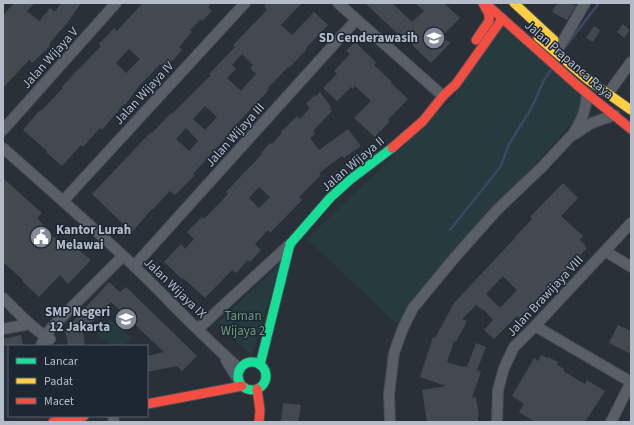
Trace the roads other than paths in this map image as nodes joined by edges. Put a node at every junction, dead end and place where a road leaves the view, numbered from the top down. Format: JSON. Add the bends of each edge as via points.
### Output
{"nodes":[{"id":1,"x":116,"y":3,"type":"edge"},
{"id":2,"x":245,"y":3,"type":"edge"},
{"id":3,"x":338,"y":3,"type":"edge"},
{"id":4,"x":514,"y":3,"type":"edge"},
{"id":5,"x":585,"y":3,"type":"edge"},
{"id":6,"x":489,"y":5,"type":"edge"},
{"id":7,"x":502,"y":19,"type":"junction"},
{"id":8,"x":356,"y":20,"type":"junction"},
{"id":9,"x":531,"y":31,"type":"dead end"},
{"id":10,"x":560,"y":46,"type":"junction"},
{"id":11,"x":631,"y":62,"type":"edge"},
{"id":12,"x":612,"y":88,"type":"junction"},
{"id":13,"x":587,"y":94,"type":"junction"},
{"id":14,"x":442,"y":95,"type":"junction"},
{"id":15,"x":629,"y":103,"type":"edge"},
{"id":16,"x":631,"y":110,"type":"edge"},
{"id":17,"x":615,"y":115,"type":"junction"},
{"id":18,"x":631,"y":129,"type":"edge"},
{"id":19,"x":3,"y":130,"type":"edge"},
{"id":20,"x":570,"y":137,"type":"junction"},
{"id":21,"x":3,"y":148,"type":"edge"},
{"id":22,"x":63,"y":201,"type":"junction"},
{"id":23,"x":631,"y":223,"type":"edge"},
{"id":24,"x":290,"y":244,"type":"junction"},
{"id":25,"x":605,"y":251,"type":"junction"},
{"id":26,"x":123,"y":256,"type":"junction"},
{"id":27,"x":134,"y":266,"type":"junction"},
{"id":28,"x":631,"y":267,"type":"edge"},
{"id":29,"x":3,"y":298,"type":"edge"},
{"id":30,"x":30,"y":324,"type":"junction"},
{"id":31,"x":536,"y":326,"type":"junction"},
{"id":32,"x":3,"y":329,"type":"edge"},
{"id":33,"x":198,"y":329,"type":"junction"},
{"id":34,"x":49,"y":340,"type":"edge"},
{"id":35,"x":220,"y":352,"type":"junction"},
{"id":36,"x":260,"y":365,"type":"junction"},
{"id":37,"x":240,"y":369,"type":"junction"},
{"id":38,"x":631,"y":382,"type":"edge"},
{"id":39,"x":240,"y":383,"type":"junction"},
{"id":40,"x":257,"y":389,"type":"junction"},
{"id":41,"x":148,"y":404,"type":"edge"},
{"id":42,"x":74,"y":417,"type":"edge"},
{"id":43,"x":63,"y":418,"type":"edge"},
{"id":44,"x":52,"y":422,"type":"edge"},
{"id":45,"x":258,"y":422,"type":"edge"},
{"id":46,"x":390,"y":422,"type":"edge"},
{"id":47,"x":497,"y":422,"type":"edge"},
{"id":48,"x":611,"y":422,"type":"edge"}],
"edges":[{"from":1,"to":19,"type":"street","name":"Jalan Wijaya V"},
{"from":2,"to":22,"type":"street","name":"Jalan Wijaya IV"},
{"from":3,"to":8,"type":"street"},
{"from":4,"to":10,"type":"street","name":"Jalan Prapanca Raya"},
{"from":5,"to":10,"type":"street"},
{"from":6,"to":7,"type":"street","name":"Jalan Prapanca Raya"},
{"from":6,"to":14,"type":"street","name":"Jalan Wijaya II","via":[[489,21]]},
{"from":7,"to":13,"type":"street","name":"Jalan Prapanca Raya"},
{"from":7,"to":14,"type":"street","name":"Jalan Wijaya II","via":[[456,84]]},
{"from":8,"to":14,"type":"street"},
{"from":8,"to":27,"type":"street","name":"Jalan Wijaya III"},
{"from":9,"to":16,"type":"street","via":[[588,79]]},
{"from":10,"to":12,"type":"street","name":"Jalan Prapanca Raya"},
{"from":11,"to":12,"type":"street"},
{"from":12,"to":15,"type":"street","name":"Jalan Prapanca Raya"},
{"from":13,"to":17,"type":"street","name":"Jalan Prapanca Raya"},
{"from":13,"to":20,"type":"street","via":[[583,116]]},
{"from":14,"to":24,"type":"street","name":"Jalan Wijaya II","via":[[423,121],[330,198]]},
{"from":17,"to":18,"type":"street","name":"Jalan Prapanca Raya"},
{"from":17,"to":20,"type":"street","via":[[592,123]]},
{"from":20,"to":46,"type":"street","via":[[497,210],[413,308],[394,353],[389,394]]},
{"from":21,"to":22,"type":"street","name":"Jalan Wijaya IX"},
{"from":22,"to":26,"type":"street","name":"Jalan Wijaya IX"},
{"from":23,"to":25,"type":"street","name":"Jalan Brawijaya VIII"},
{"from":24,"to":33,"type":"street","name":"Jalan Wijaya II"},
{"from":24,"to":36,"type":"street","name":"Jalan Wijaya II"},
{"from":25,"to":28,"type":"street"},
{"from":25,"to":31,"type":"street","name":"Jalan Brawijaya VIII"},
{"from":26,"to":27,"type":"street","name":"Jalan Wijaya IX"},
{"from":26,"to":34,"type":"street","via":[[53,326]]},
{"from":27,"to":33,"type":"street","name":"Jalan Wijaya IX"},
{"from":29,"to":30,"type":"street"},
{"from":30,"to":32,"type":"street"},
{"from":30,"to":34,"type":"street"},
{"from":31,"to":38,"type":"street"},
{"from":31,"to":47,"type":"street","name":"Jalan Brawijaya VIII","via":[[514,347],[504,368],[498,390]]},
{"from":33,"to":35,"type":"street","name":"Jalan Wijaya IX"},
{"from":35,"to":37,"type":"street","name":"Jalan Wijaya IX"},
{"from":35,"to":39,"type":"street","name":"Jalan Wijaya IX"},
{"from":36,"to":37,"type":"street","via":[[250,363]]},
{"from":36,"to":40,"type":"street","via":[[265,372],[265,379],[262,386]]},
{"from":37,"to":39,"type":"street"},
{"from":38,"to":48,"type":"street"},
{"from":39,"to":40,"type":"street","via":[[248,390]]},
{"from":39,"to":41,"type":"street"},
{"from":40,"to":45,"type":"street","via":[[260,410]]},
{"from":42,"to":43,"type":"street"},
{"from":43,"to":44,"type":"street"}]}
